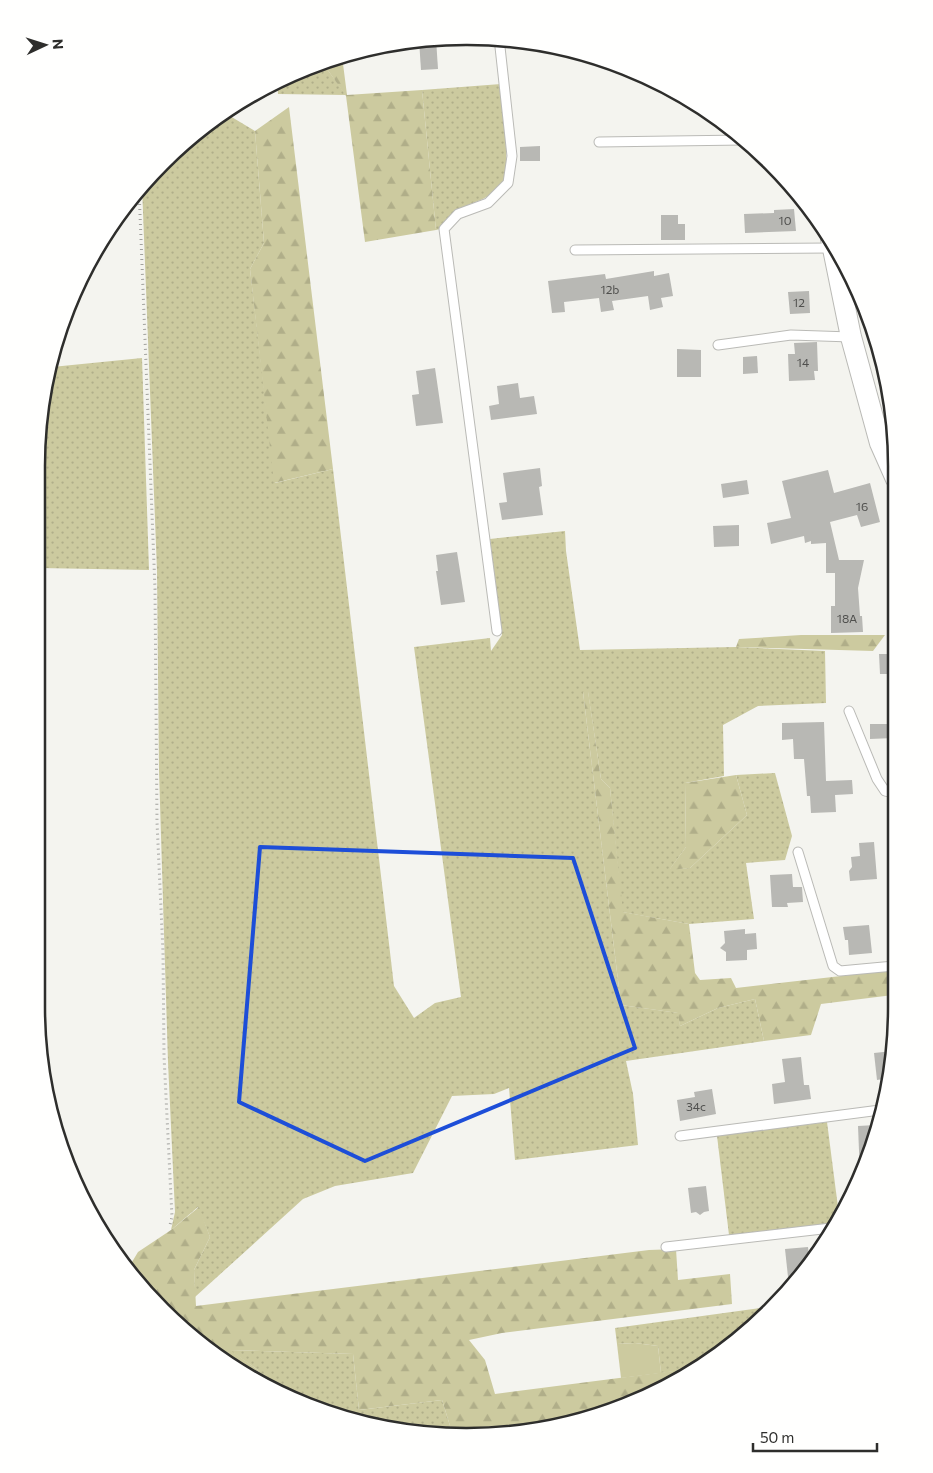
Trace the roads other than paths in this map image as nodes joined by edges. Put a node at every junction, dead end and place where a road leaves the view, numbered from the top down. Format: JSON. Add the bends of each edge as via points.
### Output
{"nodes":[{"id":1,"x":500,"y":47,"type":"edge"},
{"id":2,"x":733,"y":140,"type":"edge"},
{"id":3,"x":599,"y":142,"type":"dead end"},
{"id":4,"x":825,"y":244,"type":"edge"},
{"id":5,"x":575,"y":250,"type":"dead end"},
{"id":6,"x":835,"y":261,"type":"edge"},
{"id":7,"x":851,"y":336,"type":"junction"},
{"id":8,"x":718,"y":346,"type":"dead end"},
{"id":9,"x":888,"y":461,"type":"edge"},
{"id":10,"x":497,"y":631,"type":"dead end"},
{"id":11,"x":849,"y":711,"type":"dead end"},
{"id":12,"x":888,"y":792,"type":"edge"},
{"id":13,"x":798,"y":852,"type":"dead end"},
{"id":14,"x":888,"y":967,"type":"edge"},
{"id":15,"x":875,"y":1111,"type":"edge"},
{"id":16,"x":680,"y":1136,"type":"dead end"},
{"id":17,"x":825,"y":1229,"type":"edge"},
{"id":18,"x":666,"y":1247,"type":"dead end"}],
"edges":[{"from":1,"to":10,"type":"lane","via":[[512,156],[508,183],[488,203],[458,214],[444,229]]},
{"from":2,"to":3,"type":"lane"},
{"from":4,"to":5,"type":"lane"},
{"from":6,"to":7,"type":"street"},
{"from":7,"to":8,"type":"lane","via":[[791,335]]},
{"from":7,"to":9,"type":"street","via":[[880,443]]},
{"from":11,"to":12,"type":"lane","via":[[881,787]]},
{"from":13,"to":14,"type":"lane","via":[[833,966],[840,971]]},
{"from":15,"to":16,"type":"lane"},
{"from":17,"to":18,"type":"lane"}]}
